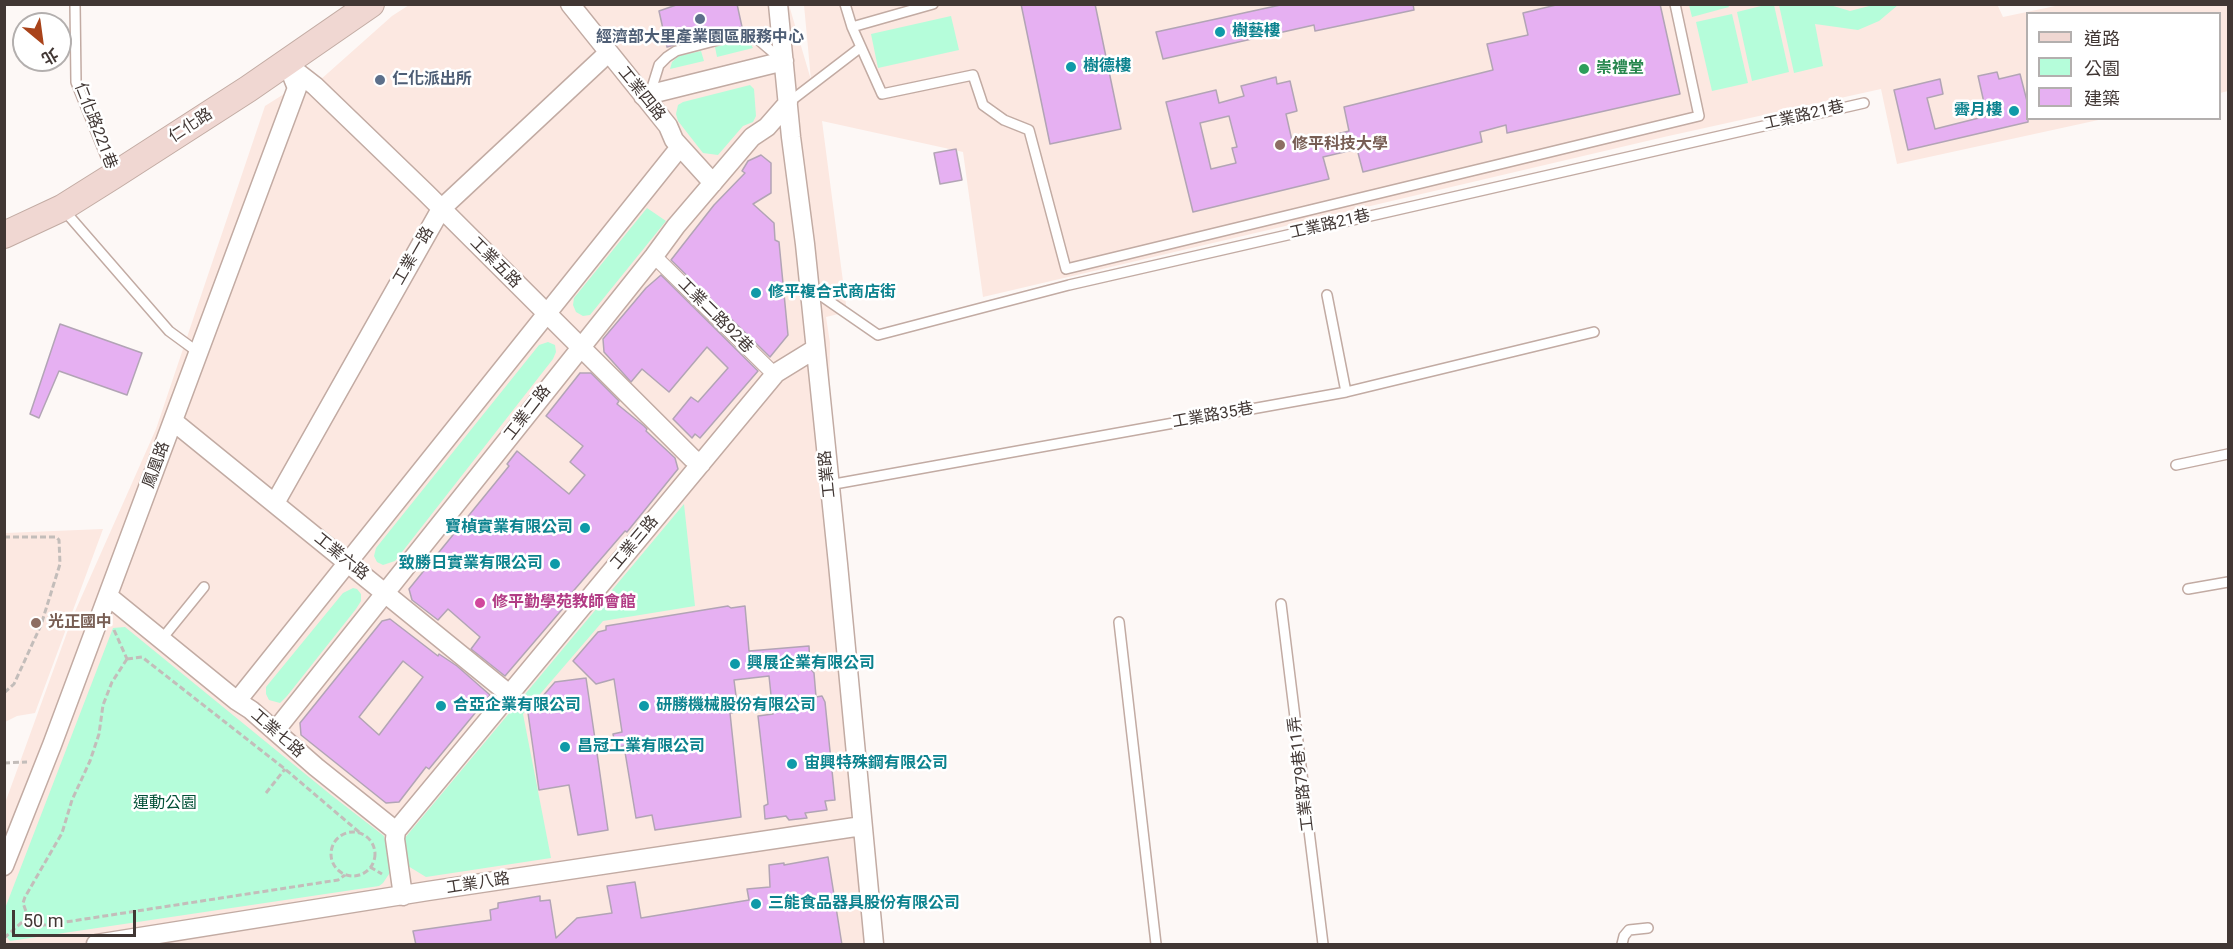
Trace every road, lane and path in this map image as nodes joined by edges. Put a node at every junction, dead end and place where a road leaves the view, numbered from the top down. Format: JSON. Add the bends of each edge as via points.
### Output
{"nodes":[{"id":1,"x":75,"y":4,"type":"edge"},
{"id":2,"x":371,"y":4,"type":"edge"},
{"id":3,"x":570,"y":4,"type":"edge"},
{"id":4,"x":778,"y":4,"type":"edge"},
{"id":5,"x":845,"y":4,"type":"edge"},
{"id":6,"x":933,"y":4,"type":"edge"},
{"id":7,"x":1675,"y":4,"type":"edge"},
{"id":8,"x":852,"y":27,"type":"junction"},
{"id":9,"x":861,"y":47,"type":"junction"},
{"id":10,"x":608,"y":53,"type":"junction"},
{"id":11,"x":784,"y":61,"type":"junction"},
{"id":12,"x":286,"y":63,"type":"junction"},
{"id":13,"x":647,"y":95,"type":"junction"},
{"id":14,"x":788,"y":103,"type":"junction"},
{"id":15,"x":1864,"y":103,"type":"dead end"},
{"id":16,"x":680,"y":147,"type":"junction"},
{"id":17,"x":113,"y":176,"type":"junction"},
{"id":18,"x":713,"y":183,"type":"junction"},
{"id":19,"x":62,"y":208,"type":"junction"},
{"id":20,"x":441,"y":209,"type":"junction"},
{"id":21,"x":4,"y":235,"type":"edge"},
{"id":22,"x":654,"y":256,"type":"junction"},
{"id":23,"x":1066,"y":269,"type":"junction"},
{"id":24,"x":1069,"y":285,"type":"junction"},
{"id":25,"x":810,"y":288,"type":"junction"},
{"id":26,"x":1327,"y":295,"type":"dead end"},
{"id":27,"x":547,"y":314,"type":"junction"},
{"id":28,"x":1594,"y":332,"type":"dead end"},
{"id":29,"x":580,"y":347,"type":"junction"},
{"id":30,"x":815,"y":349,"type":"junction"},
{"id":31,"x":199,"y":353,"type":"junction"},
{"id":32,"x":775,"y":375,"type":"junction"},
{"id":33,"x":1346,"y":393,"type":"junction"},
{"id":34,"x":173,"y":421,"type":"junction"},
{"id":35,"x":2229,"y":454,"type":"edge"},
{"id":36,"x":701,"y":465,"type":"junction"},
{"id":37,"x":2176,"y":465,"type":"dead end"},
{"id":38,"x":830,"y":485,"type":"junction"},
{"id":39,"x":275,"y":503,"type":"junction"},
{"id":40,"x":4,"y":537,"type":"edge"},
{"id":41,"x":348,"y":563,"type":"junction"},
{"id":42,"x":2229,"y":582,"type":"edge"},
{"id":43,"x":204,"y":587,"type":"dead end"},
{"id":44,"x":2188,"y":589,"type":"dead end"},
{"id":45,"x":385,"y":593,"type":"junction"},
{"id":46,"x":105,"y":602,"type":"junction"},
{"id":47,"x":1281,"y":604,"type":"dead end"},
{"id":48,"x":1119,"y":622,"type":"dead end"},
{"id":49,"x":161,"y":640,"type":"junction"},
{"id":50,"x":127,"y":659,"type":"junction"},
{"id":51,"x":4,"y":693,"type":"edge"},
{"id":52,"x":509,"y":694,"type":"junction"},
{"id":53,"x":237,"y":701,"type":"junction"},
{"id":54,"x":275,"y":731,"type":"junction"},
{"id":55,"x":26,"y":761,"type":"dead end"},
{"id":56,"x":4,"y":763,"type":"edge"},
{"id":57,"x":285,"y":769,"type":"junction"},
{"id":58,"x":266,"y":793,"type":"dead end"},
{"id":59,"x":862,"y":826,"type":"junction"},
{"id":60,"x":396,"y":831,"type":"junction"},
{"id":61,"x":359,"y":832,"type":"junction"},
{"id":62,"x":4,"y":866,"type":"edge"},
{"id":63,"x":345,"y":874,"type":"junction"},
{"id":64,"x":403,"y":896,"type":"junction"},
{"id":65,"x":28,"y":917,"type":"junction"},
{"id":66,"x":1648,"y":928,"type":"dead end"},
{"id":67,"x":4,"y":938,"type":"edge"},
{"id":68,"x":96,"y":945,"type":"edge"},
{"id":69,"x":874,"y":945,"type":"edge"},
{"id":70,"x":1156,"y":945,"type":"edge"},
{"id":71,"x":1323,"y":945,"type":"edge"},
{"id":72,"x":1622,"y":945,"type":"edge"}],
"edges":[{"from":1,"to":17,"type":"lane","name":"仁化路221巷","number":"仁化路221巷","via":[[76,82]]},
{"from":2,"to":12,"type":"main road","name":"仁化路"},
{"from":3,"to":10,"type":"street","name":"工業四路"},
{"from":4,"to":11,"type":"street","name":"工業路"},
{"from":5,"to":8,"type":"lane"},
{"from":6,"to":8,"type":"lane"},
{"from":7,"to":23,"type":"lane","via":[[1699,116]]},
{"from":8,"to":9,"type":"lane"},
{"from":9,"to":14,"type":"lane"},
{"from":9,"to":23,"type":"lane","via":[[882,94],[973,75],[983,105],[1004,120],[1029,129]]},
{"from":10,"to":13,"type":"street","name":"工業四路"},
{"from":10,"to":20,"type":"street","name":"工業一路"},
{"from":11,"to":13,"type":"street"},
{"from":11,"to":13,"type":"lane","via":[[745,33],[676,51],[659,65]]},
{"from":11,"to":14,"type":"street","name":"工業路"},
{"from":12,"to":17,"type":"main road","name":"仁化路"},
{"from":12,"to":20,"type":"street","name":"工業五路","via":[[329,99]]},
{"from":12,"to":31,"type":"street","name":"鳳凰路","via":[[297,88]]},
{"from":13,"to":16,"type":"street","name":"工業四路"},
{"from":14,"to":18,"type":"street","name":"工業二路","via":[[767,127],[752,137]]},
{"from":14,"to":25,"type":"street","name":"工業路"},
{"from":15,"to":24,"type":"lane","name":"工業路21巷"},
{"from":16,"to":18,"type":"street","name":"工業四路"},
{"from":16,"to":27,"type":"street"},
{"from":17,"to":19,"type":"main road","name":"仁化路"},
{"from":18,"to":22,"type":"street","name":"工業二路"},
{"from":19,"to":21,"type":"main road","name":"仁化路"},
{"from":19,"to":31,"type":"lane","via":[[169,331]]},
{"from":20,"to":27,"type":"street","name":"工業五路"},
{"from":20,"to":39,"type":"street","name":"工業一路"},
{"from":22,"to":29,"type":"street","name":"工業二路"},
{"from":22,"to":32,"type":"street","name":"工業二路92巷"},
{"from":23,"to":24,"type":"lane"},
{"from":24,"to":25,"type":"lane","name":"工業路21巷","via":[[878,334]]},
{"from":25,"to":30,"type":"street","name":"工業路"},
{"from":26,"to":33,"type":"lane"},
{"from":27,"to":29,"type":"street","name":"工業五路"},
{"from":27,"to":41,"type":"street"},
{"from":28,"to":33,"type":"lane","name":"工業路35巷"},
{"from":29,"to":36,"type":"street","name":"工業五路"},
{"from":29,"to":45,"type":"street","name":"工業二路"},
{"from":30,"to":32,"type":"street","name":"工業三路"},
{"from":30,"to":38,"type":"street","name":"工業路"},
{"from":31,"to":34,"type":"street","name":"鳳凰路"},
{"from":32,"to":36,"type":"street","name":"工業三路"},
{"from":33,"to":38,"type":"lane","name":"工業路35巷"},
{"from":34,"to":39,"type":"street","name":"工業六路"},
{"from":34,"to":46,"type":"street","name":"鳳凰路"},
{"from":35,"to":37,"type":"lane"},
{"from":36,"to":52,"type":"street","name":"工業三路"},
{"from":38,"to":59,"type":"street","name":"工業路"},
{"from":39,"to":41,"type":"street","name":"工業六路"},
{"from":40,"to":51,"type":"path","via":[[56,537],[60,564],[41,625],[14,684]]},
{"from":41,"to":45,"type":"street","name":"工業六路"},
{"from":41,"to":53,"type":"street"},
{"from":42,"to":44,"type":"lane"},
{"from":43,"to":49,"type":"lane"},
{"from":45,"to":52,"type":"street","name":"工業六路"},
{"from":45,"to":54,"type":"street","name":"工業二路"},
{"from":46,"to":49,"type":"street","name":"工業七路"},
{"from":46,"to":50,"type":"path"},
{"from":46,"to":62,"type":"street","name":"鳳凰路"},
{"from":47,"to":71,"type":"lane","name":"工業路79巷11弄"},
{"from":48,"to":70,"type":"lane"},
{"from":49,"to":53,"type":"street","name":"工業七路"},
{"from":50,"to":57,"type":"path","via":[[142,657]]},
{"from":50,"to":65,"type":"path","via":[[103,705],[99,734],[62,833],[25,897]]},
{"from":52,"to":60,"type":"street","name":"工業三路"},
{"from":53,"to":54,"type":"street","name":"工業七路"},
{"from":54,"to":60,"type":"street","name":"工業七路"},
{"from":55,"to":56,"type":"path"},
{"from":57,"to":58,"type":"path"},
{"from":57,"to":61,"type":"path"},
{"from":59,"to":64,"type":"street","name":"工業八路"},
{"from":59,"to":69,"type":"street","name":"工業路"},
{"from":60,"to":64,"type":"street"},
{"from":61,"to":63,"type":"path","via":[[345,833],[330,846],[332,862]]},
{"from":61,"to":63,"type":"path","via":[[372,842],[375,860],[360,874]]},
{"from":63,"to":65,"type":"path","via":[[338,880],[46,925]]},
{"from":64,"to":68,"type":"street","name":"工業八路"},
{"from":65,"to":67,"type":"path"},
{"from":66,"to":72,"type":"lane","via":[[1629,930]]}]}
